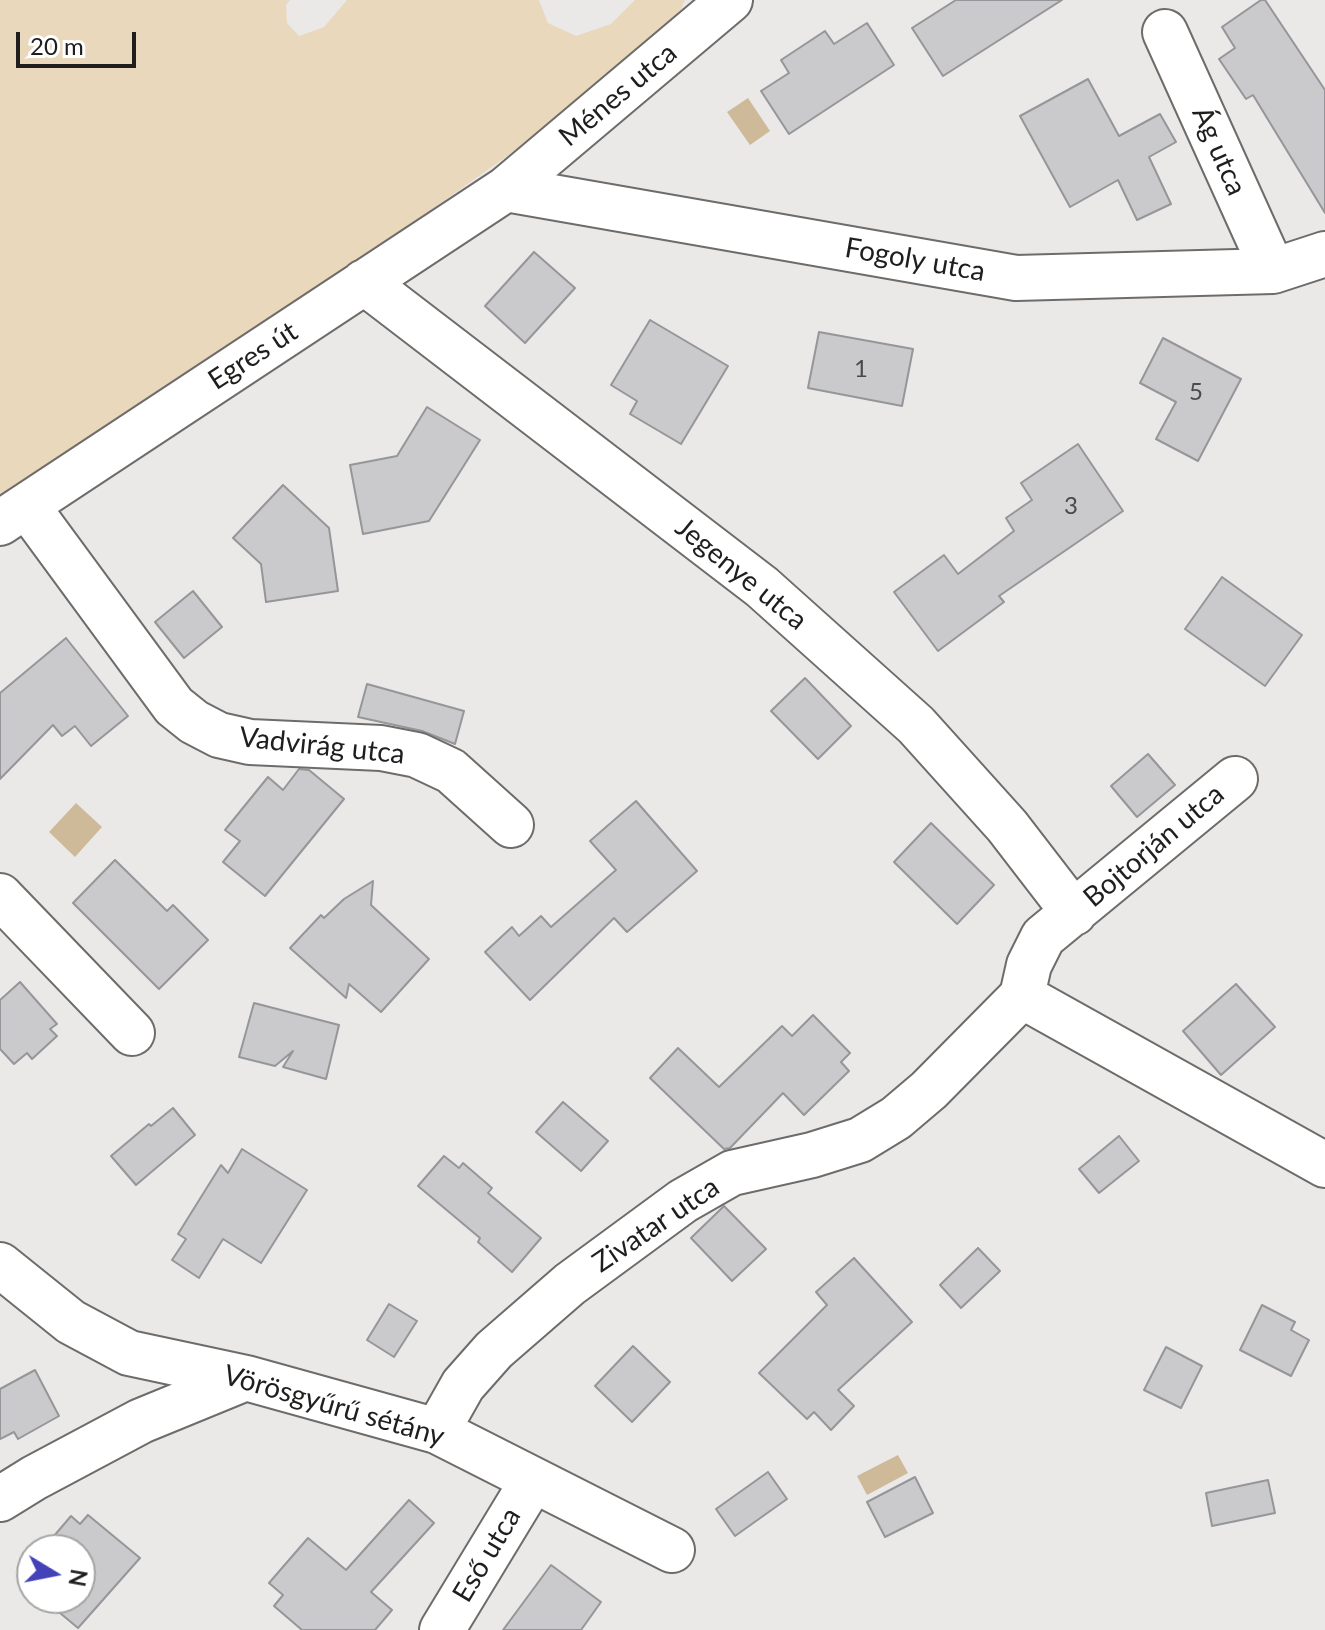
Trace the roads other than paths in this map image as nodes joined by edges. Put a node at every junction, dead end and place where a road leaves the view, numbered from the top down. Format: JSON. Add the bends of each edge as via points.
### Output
{"nodes":[{"id":1,"x":730,"y":0,"type":"edge"},
{"id":2,"x":1165,"y":32,"type":"dead end"},
{"id":3,"x":506,"y":189,"type":"junction"},
{"id":4,"x":1325,"y":254,"type":"edge"},
{"id":5,"x":1273,"y":271,"type":"junction"},
{"id":6,"x":364,"y":282,"type":"junction"},
{"id":7,"x":13,"y":514,"type":"edge"},
{"id":8,"x":1235,"y":779,"type":"dead end"},
{"id":9,"x":511,"y":825,"type":"dead end"},
{"id":10,"x":0,"y":896,"type":"edge"},
{"id":11,"x":1074,"y":913,"type":"junction"},
{"id":12,"x":1022,"y":996,"type":"junction"},
{"id":13,"x":132,"y":1033,"type":"dead end"},
{"id":14,"x":1325,"y":1165,"type":"edge"},
{"id":15,"x":0,"y":1265,"type":"edge"},
{"id":16,"x":246,"y":1378,"type":"junction"},
{"id":17,"x":437,"y":1431,"type":"junction"},
{"id":18,"x":533,"y":1480,"type":"junction"},
{"id":19,"x":0,"y":1499,"type":"edge"},
{"id":20,"x":672,"y":1550,"type":"dead end"},
{"id":21,"x":442,"y":1630,"type":"edge"}],
"edges":[{"from":1,"to":3,"type":"street","name":"Ménes utca"},
{"from":2,"to":5,"type":"street","name":"Ág utca"},
{"from":3,"to":5,"type":"street","name":"Fogoly utca","via":[[1016,278]]},
{"from":3,"to":6,"type":"street","name":"Egres út"},
{"from":4,"to":5,"type":"street","name":"Fogoly utca"},
{"from":6,"to":7,"type":"street","name":"Egres út"},
{"from":6,"to":11,"type":"street","name":"Jegenye utca","via":[[762,587],[916,725],[1007,826]]},
{"from":7,"to":9,"type":"street","name":"Vadvirág utca","via":[[174,706],[194,722],[250,742],[381,748],[417,755],[451,771]]},
{"from":8,"to":11,"type":"street","name":"Bojtorján utca"},
{"from":10,"to":13,"type":"street"},
{"from":11,"to":12,"type":"street","name":"Zivatar utca","via":[[1043,937]]},
{"from":12,"to":14,"type":"street"},
{"from":12,"to":17,"type":"street","name":"Zivatar utca","via":[[896,1118],[860,1140],[732,1173],[683,1201],[570,1284],[494,1350],[463,1385]]},
{"from":15,"to":16,"type":"street","name":"Vörösgyűrű sétány","via":[[71,1322],[129,1353]]},
{"from":16,"to":17,"type":"street","name":"Vörösgyűrű sétány"},
{"from":16,"to":19,"type":"street","via":[[141,1421]]},
{"from":17,"to":18,"type":"street","name":"Vörösgyűrű sétány"},
{"from":18,"to":20,"type":"street","name":"Vörösgyűrű sétány"},
{"from":18,"to":21,"type":"street","name":"Eső utca"}]}
